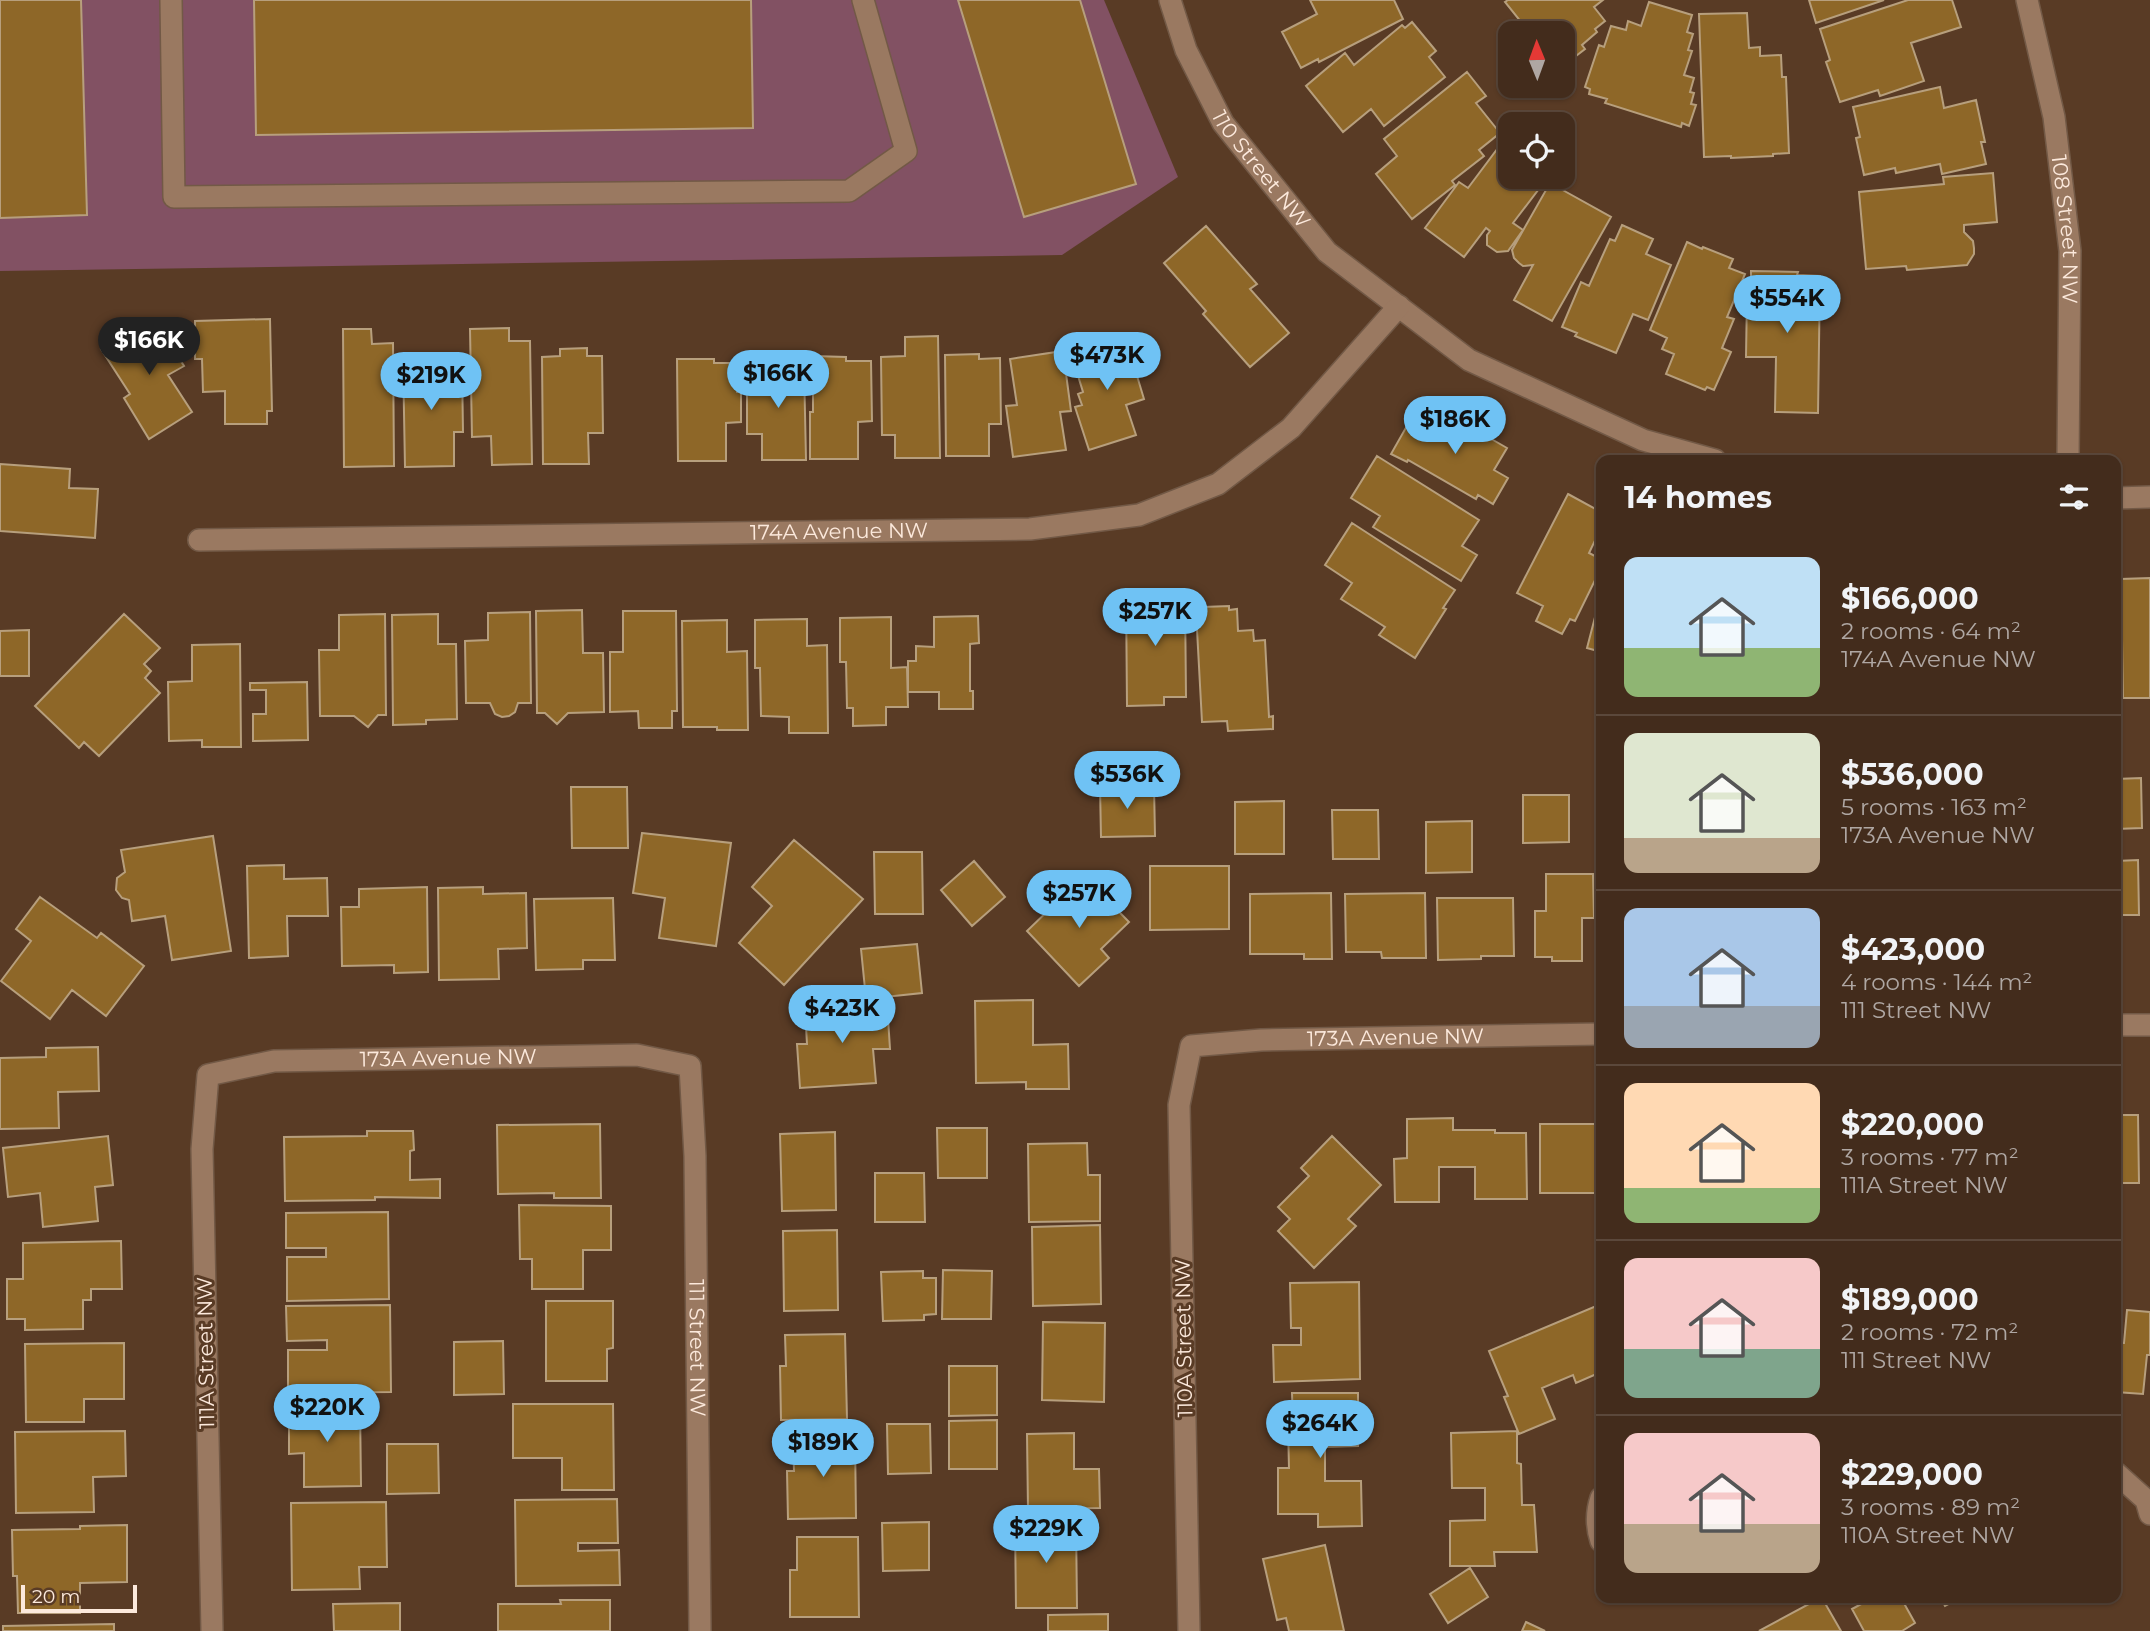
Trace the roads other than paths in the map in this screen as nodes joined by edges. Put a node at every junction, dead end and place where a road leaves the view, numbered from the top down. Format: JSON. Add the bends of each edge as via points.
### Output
{"nodes":[{"id":1,"x":171,"y":0,"type":"edge"},
{"id":2,"x":863,"y":0,"type":"edge"},
{"id":3,"x":1170,"y":0,"type":"edge"},
{"id":4,"x":2026,"y":0,"type":"edge"},
{"id":5,"x":1399,"y":306,"type":"junction"},
{"id":6,"x":1697,"y":455,"type":"edge"},
{"id":7,"x":2068,"y":455,"type":"edge"},
{"id":8,"x":2150,"y":497,"type":"edge"},
{"id":9,"x":2121,"y":498,"type":"edge"},
{"id":10,"x":199,"y":540,"type":"dead end"},
{"id":11,"x":2121,"y":1025,"type":"edge"},
{"id":12,"x":2150,"y":1025,"type":"edge"},
{"id":13,"x":1596,"y":1034,"type":"edge"},
{"id":14,"x":1191,"y":1046,"type":"joint"},
{"id":15,"x":690,"y":1066,"type":"joint"},
{"id":16,"x":208,"y":1075,"type":"joint"},
{"id":17,"x":2121,"y":1478,"type":"edge"},
{"id":18,"x":2150,"y":1514,"type":"edge"},
{"id":19,"x":212,"y":1631,"type":"edge"},
{"id":20,"x":700,"y":1631,"type":"edge"},
{"id":21,"x":1189,"y":1631,"type":"edge"}],
"edges":[{"from":1,"to":2,"type":"street","via":[[174,197],[849,191],[906,152]]},
{"from":3,"to":5,"type":"street","name":"110 Street NW","via":[[1186,50],[1223,123],[1327,252]]},
{"from":4,"to":7,"type":"street","name":"108 Street NW","via":[[2054,117],[2070,251]]},
{"from":5,"to":6,"type":"street","name":"110 Street NW","via":[[1469,360],[1643,440]]},
{"from":5,"to":10,"type":"street","name":"174A Avenue NW","via":[[1291,428],[1218,484],[1139,515],[1030,529]]},
{"from":8,"to":9,"type":"street"},
{"from":11,"to":12,"type":"street"},
{"from":13,"to":14,"type":"street","name":"173A Avenue NW","via":[[1261,1040]]},
{"from":14,"to":21,"type":"street","name":"110A Street NW","via":[[1179,1105]]},
{"from":15,"to":16,"type":"street","name":"173A Avenue NW","via":[[637,1055],[274,1061]]},
{"from":15,"to":20,"type":"street","name":"111 Street NW"},
{"from":16,"to":19,"type":"street","name":"111A Street NW","via":[[202,1149]]},
{"from":17,"to":18,"type":"street","via":[[2146,1500]]}]}
